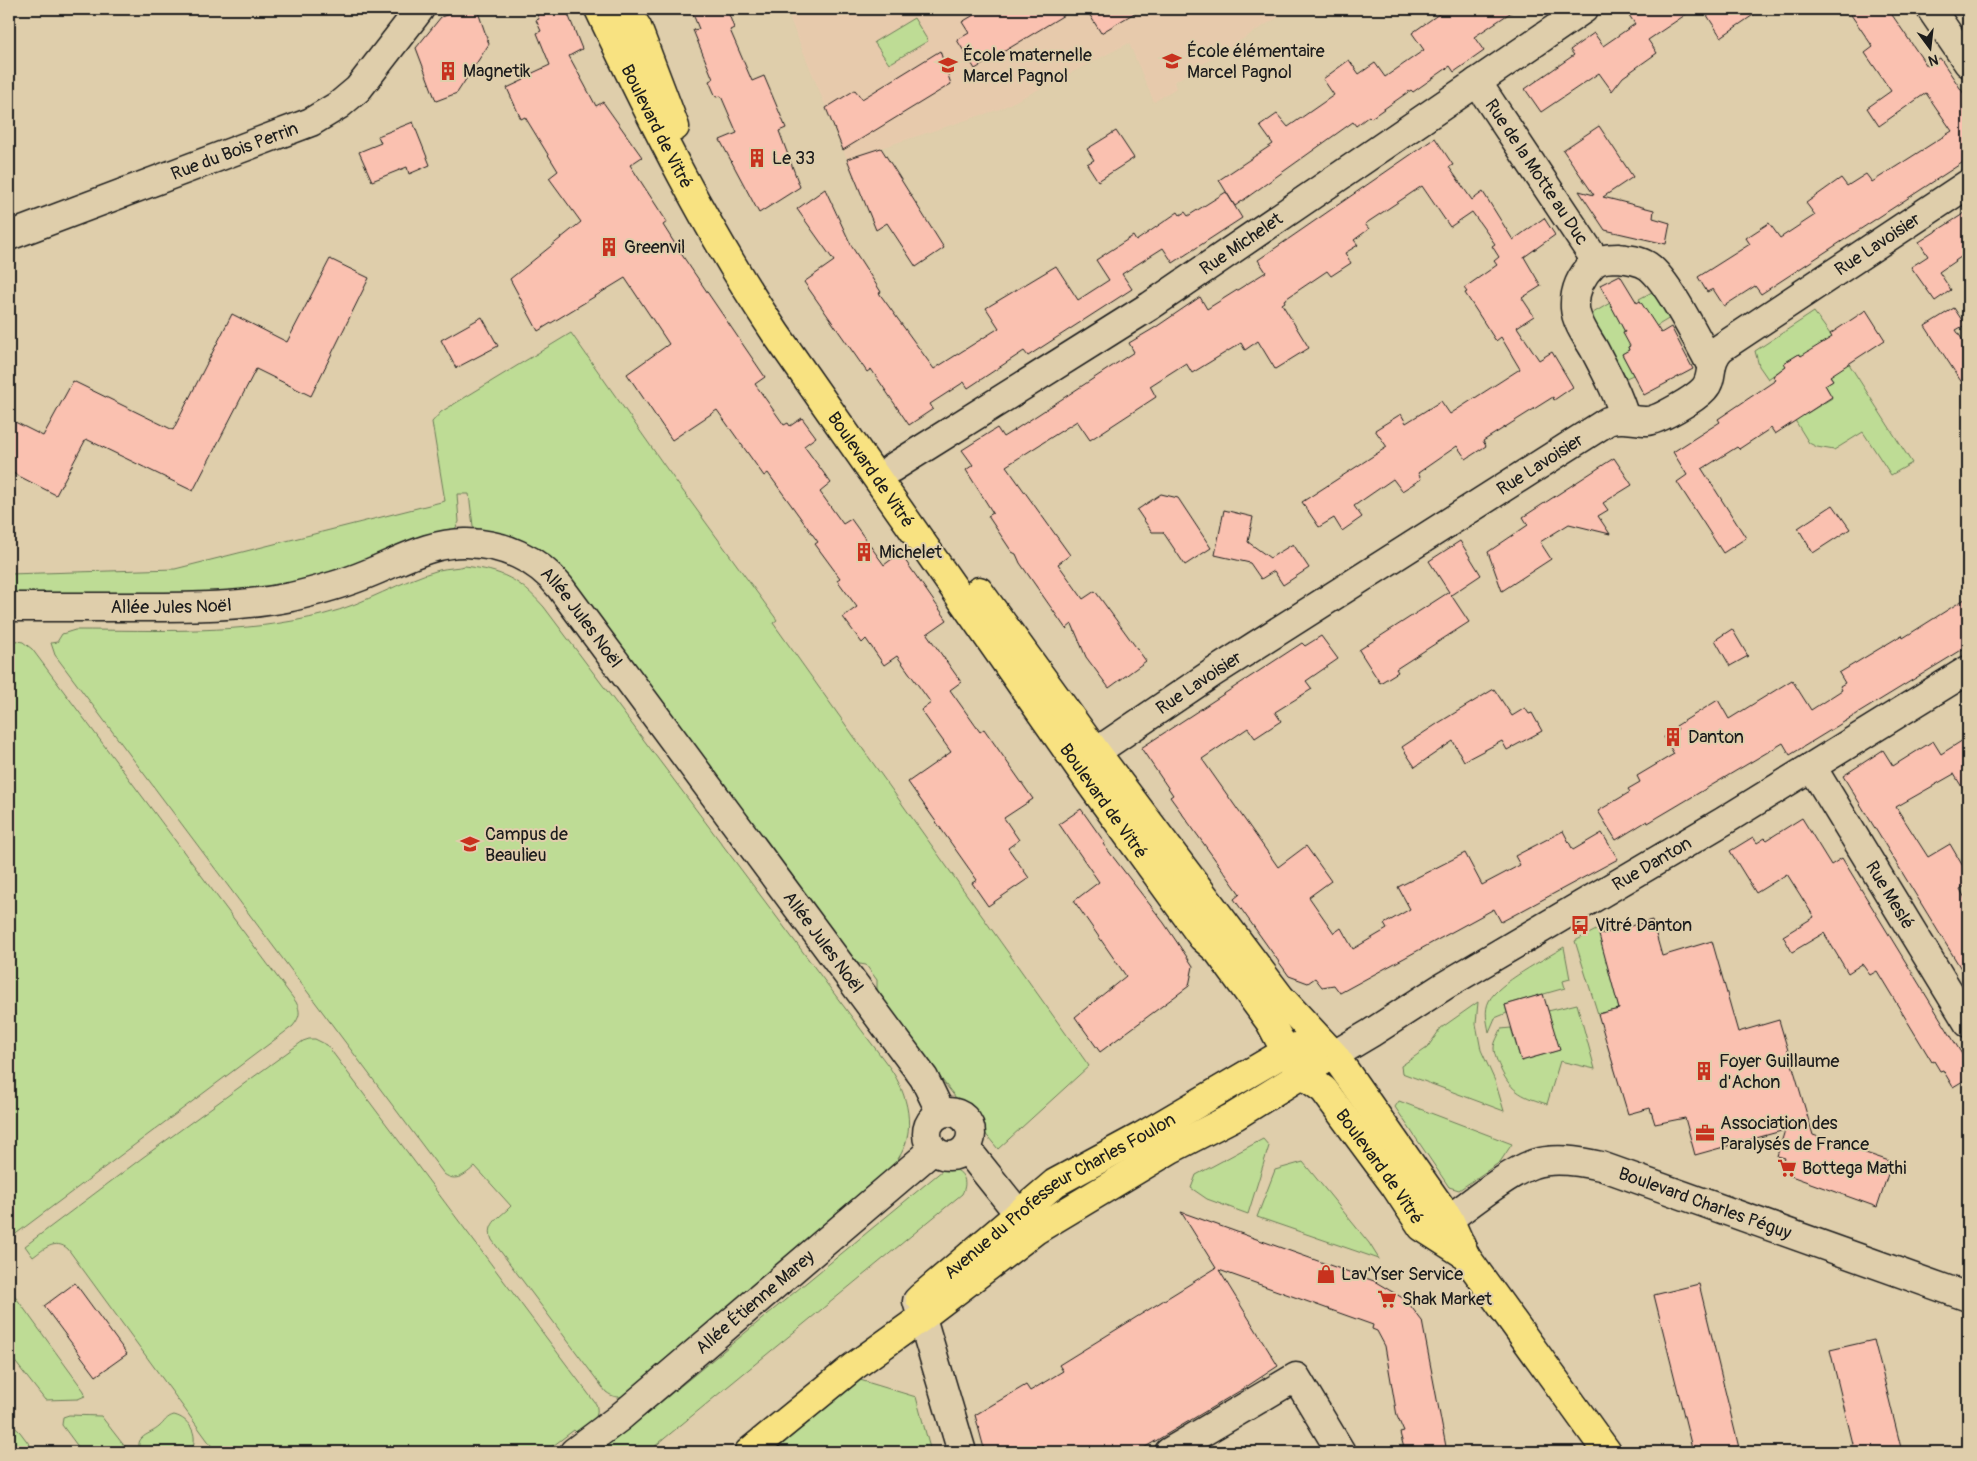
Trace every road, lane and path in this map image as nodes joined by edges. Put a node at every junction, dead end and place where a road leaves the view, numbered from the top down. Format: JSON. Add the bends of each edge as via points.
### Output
{"nodes":[{"id":1,"x":420,"y":9,"type":"edge"},
{"id":2,"x":599,"y":9,"type":"edge"},
{"id":3,"x":626,"y":9,"type":"edge"},
{"id":4,"x":1584,"y":9,"type":"edge"},
{"id":5,"x":1931,"y":9,"type":"edge"},
{"id":6,"x":1968,"y":63,"type":"edge"},
{"id":7,"x":1477,"y":82,"type":"junction"},
{"id":8,"x":1968,"y":184,"type":"edge"},
{"id":9,"x":9,"y":236,"type":"edge"},
{"id":10,"x":1596,"y":261,"type":"junction"},
{"id":11,"x":1711,"y":365,"type":"junction"},
{"id":12,"x":1625,"y":418,"type":"junction"},
{"id":13,"x":892,"y":468,"type":"junction"},
{"id":14,"x":9,"y":607,"type":"edge"},
{"id":15,"x":1968,"y":670,"type":"edge"},
{"id":16,"x":1096,"y":752,"type":"junction"},
{"id":17,"x":1812,"y":766,"type":"junction"},
{"id":18,"x":1968,"y":1023,"type":"edge"},
{"id":19,"x":1327,"y":1047,"type":"junction"},
{"id":20,"x":1287,"y":1051,"type":"junction"},
{"id":21,"x":1302,"y":1074,"type":"junction"},
{"id":22,"x":941,"y":1113,"type":"junction"},
{"id":23,"x":966,"y":1148,"type":"junction"},
{"id":24,"x":933,"y":1150,"type":"junction"},
{"id":25,"x":1449,"y":1219,"type":"junction"},
{"id":26,"x":1027,"y":1221,"type":"junction"},
{"id":27,"x":1464,"y":1254,"type":"junction"},
{"id":28,"x":1968,"y":1297,"type":"edge"},
{"id":29,"x":919,"y":1310,"type":"junction"},
{"id":30,"x":574,"y":1452,"type":"edge"},
{"id":31,"x":749,"y":1452,"type":"edge"},
{"id":32,"x":962,"y":1452,"type":"edge"},
{"id":33,"x":1169,"y":1452,"type":"edge"},
{"id":34,"x":1341,"y":1452,"type":"edge"},
{"id":35,"x":1607,"y":1452,"type":"edge"}],
"edges":[{"from":1,"to":9,"type":"street","name":"Rue du Bois Perrin","via":[[358,89],[311,122]]},
{"from":2,"to":20,"type":"main road","name":"Boulevard de Vitré","via":[[664,144],[754,301],[1093,787],[1202,937],[1218,950]]},
{"from":3,"to":13,"type":"main road","name":"Boulevard de Vitré","via":[[681,140],[741,249],[796,336]]},
{"from":4,"to":7,"type":"street","name":"Rue Michelet"},
{"from":5,"to":6,"type":"street"},
{"from":7,"to":10,"type":"street","name":"Rue de la Motte au Duc"},
{"from":7,"to":13,"type":"street","name":"Rue Michelet","via":[[1150,306]]},
{"from":8,"to":11,"type":"street","name":"Rue Lavoisier","via":[[1722,348],[1714,355]]},
{"from":10,"to":11,"type":"street","name":"Rue de la Motte au Duc","via":[[1612,258],[1647,265],[1661,278]]},
{"from":10,"to":12,"type":"street","name":"Rue de la Motte au Duc","via":[[1578,285],[1575,311],[1616,391]]},
{"from":11,"to":12,"type":"street","name":"Rue Lavoisier","via":[[1706,388],[1698,396],[1650,421]]},
{"from":12,"to":16,"type":"street","name":"Rue Lavoisier","via":[[1616,418],[1602,425],[1214,672]]},
{"from":13,"to":16,"type":"main road","name":"Boulevard de Vitré"},
{"from":14,"to":22,"type":"street","name":"Allée Jules Noël","via":[[190,607],[264,602],[347,582],[418,552],[451,544],[506,549],[532,562],[560,587],[924,1078]]},
{"from":15,"to":17,"type":"street","name":"Rue Danton"},
{"from":16,"to":19,"type":"main road","name":"Boulevard de Vitré","via":[[1284,1002]]},
{"from":17,"to":18,"type":"street","name":"Rue Meslé"},
{"from":17,"to":19,"type":"street","name":"Rue Danton","via":[[1444,986],[1371,1034]]},
{"from":19,"to":20,"type":"main road"},
{"from":19,"to":21,"type":"main road"},
{"from":19,"to":25,"type":"main road","name":"Boulevard de Vitré"},
{"from":20,"to":21,"type":"main road","name":"Boulevard de Vitré"},
{"from":20,"to":26,"type":"main road","name":"Avenue du Professeur Charles Foulon","via":[[1055,1183]]},
{"from":21,"to":26,"type":"main road","name":"Avenue du Professeur Charles Foulon","via":[[1235,1116]]},
{"from":21,"to":27,"type":"main road","name":"Boulevard de Vitré","via":[[1324,1090],[1422,1227]]},
{"from":22,"to":23,"type":"street","via":[[955,1113],[967,1121],[971,1135]]},
{"from":22,"to":24,"type":"street","via":[[930,1122],[927,1130]]},
{"from":23,"to":24,"type":"street","via":[[946,1156]]},
{"from":23,"to":26,"type":"street"},
{"from":24,"to":30,"type":"street","name":"Allée Étienne Marey","via":[[619,1418]]},
{"from":25,"to":27,"type":"main road","name":"Boulevard de Vitré"},
{"from":25,"to":28,"type":"street","name":"Boulevard Charles Péguy","via":[[1520,1169],[1565,1160],[1584,1162]]},
{"from":26,"to":29,"type":"main road","name":"Avenue du Professeur Charles Foulon"},
{"from":27,"to":35,"type":"main road","name":"Boulevard de Vitré"},
{"from":29,"to":31,"type":"main road","name":"Avenue du Professeur Charles Foulon","via":[[875,1337],[853,1367]]},
{"from":29,"to":32,"type":"street"},
{"from":33,"to":34,"type":"street","via":[[1296,1377]]}]}
